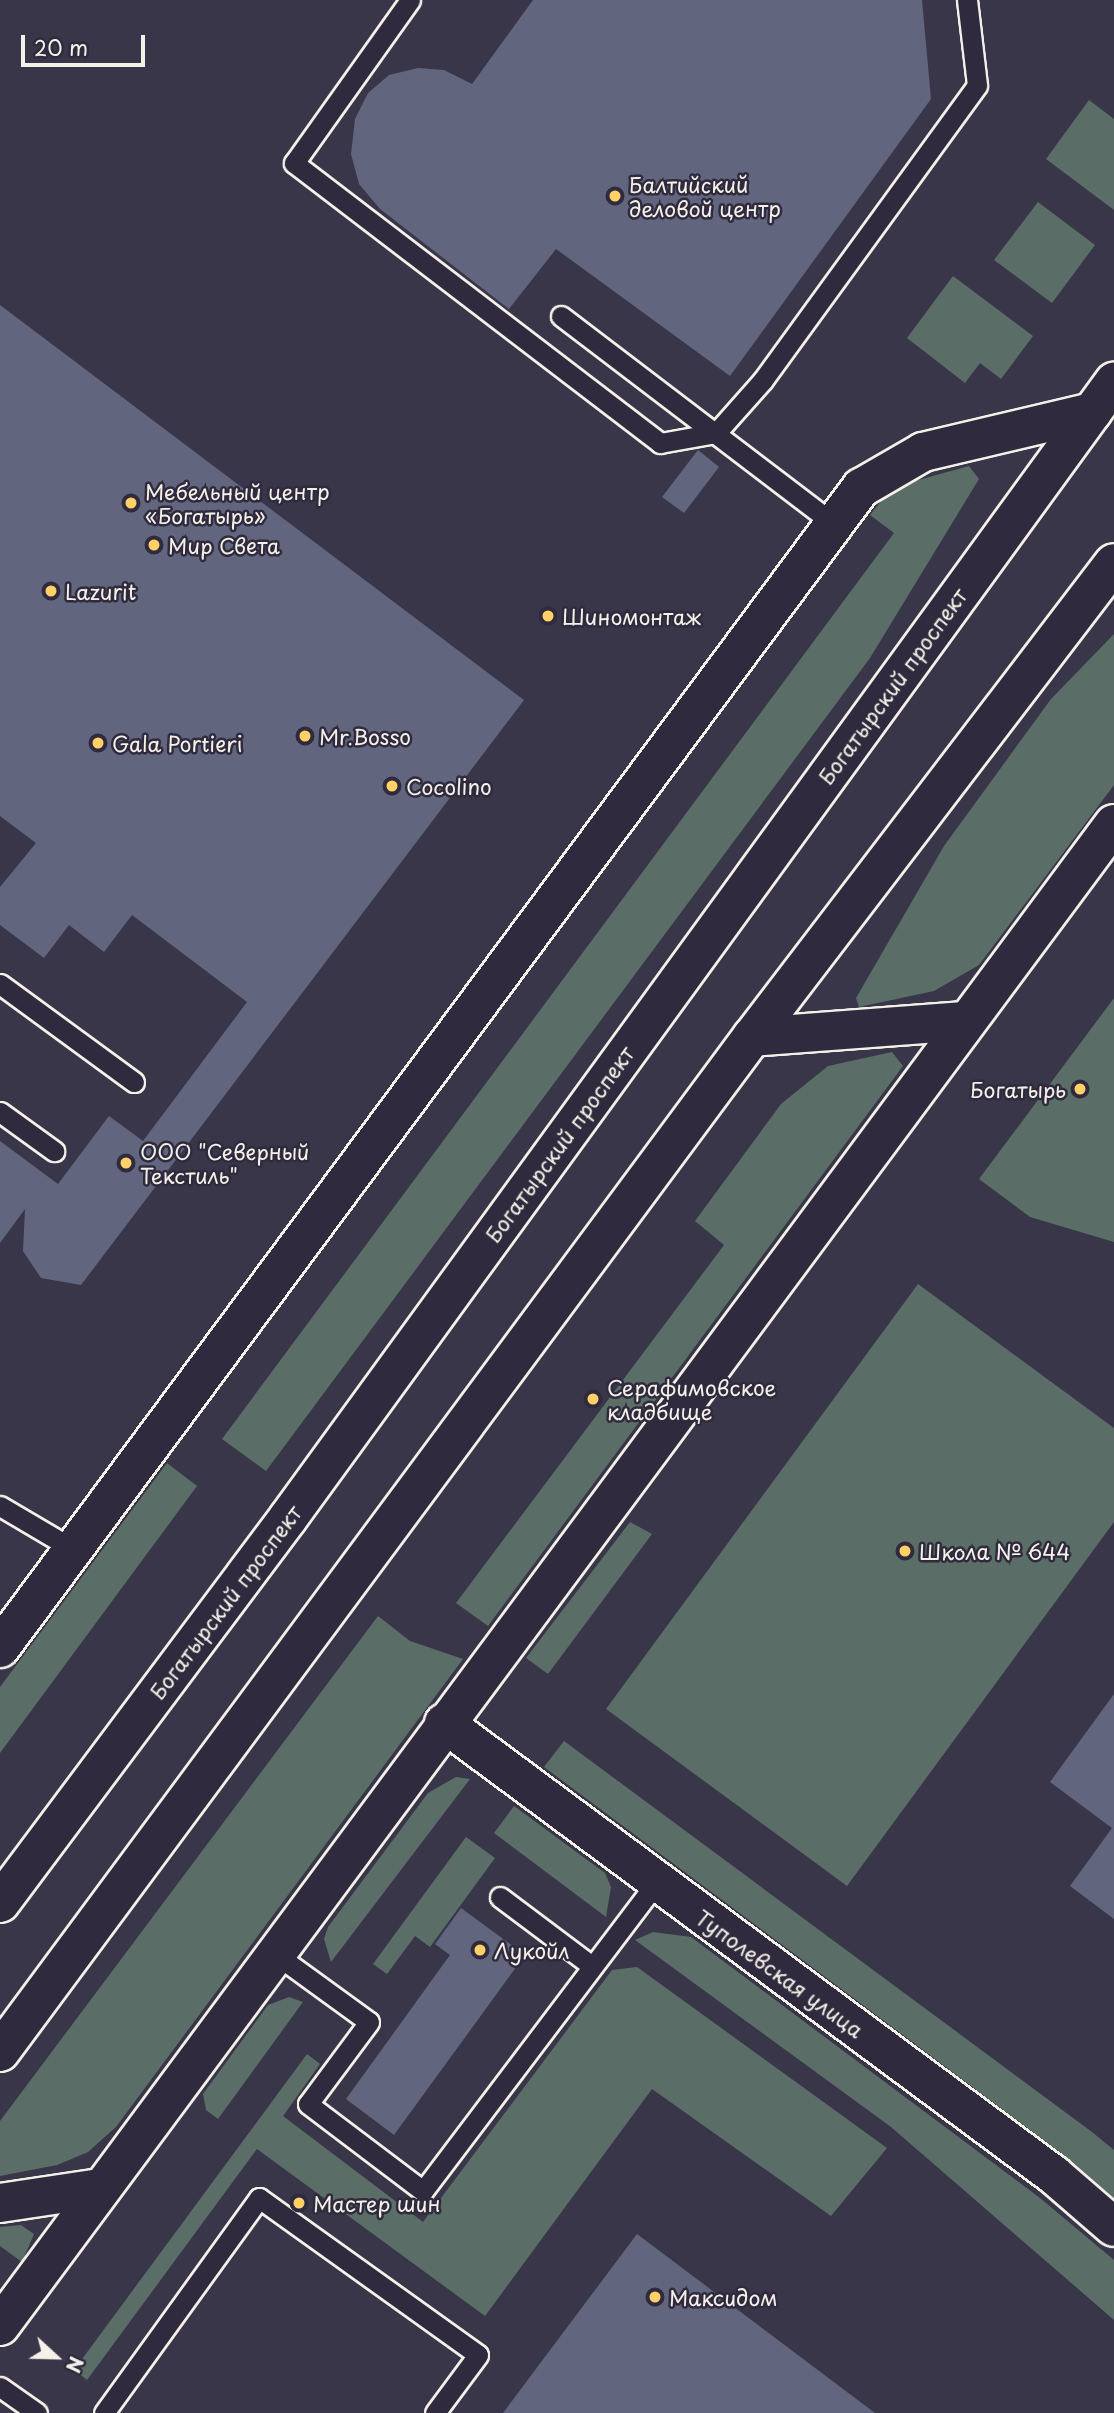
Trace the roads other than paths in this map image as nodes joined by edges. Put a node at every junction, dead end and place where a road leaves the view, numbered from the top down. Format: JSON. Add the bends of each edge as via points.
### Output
{"nodes":[{"id":1,"x":410,"y":0,"type":"edge"},
{"id":2,"x":967,"y":0,"type":"edge"},
{"id":3,"x":561,"y":316,"type":"dead end"},
{"id":4,"x":1103,"y":397,"type":"edge"},
{"id":5,"x":716,"y":433,"type":"junction"},
{"id":6,"x":833,"y":523,"type":"junction"},
{"id":7,"x":1114,"y":563,"type":"edge"},
{"id":8,"x":1114,"y":824,"type":"edge"},
{"id":9,"x":0,"y":984,"type":"edge"},
{"id":10,"x":965,"y":1021,"type":"junction"},
{"id":11,"x":752,"y":1037,"type":"junction"},
{"id":12,"x":134,"y":1082,"type":"dead end"},
{"id":13,"x":0,"y":1112,"type":"edge"},
{"id":14,"x":54,"y":1151,"type":"dead end"},
{"id":15,"x":0,"y":1506,"type":"edge"},
{"id":16,"x":74,"y":1549,"type":"junction"},
{"id":17,"x":0,"y":1648,"type":"edge"},
{"id":18,"x":444,"y":1723,"type":"junction"},
{"id":19,"x":657,"y":1882,"type":"junction"},
{"id":20,"x":500,"y":1898,"type":"dead end"},
{"id":21,"x":0,"y":1903,"type":"edge"},
{"id":22,"x":274,"y":1953,"type":"junction"},
{"id":23,"x":593,"y":1966,"type":"junction"},
{"id":24,"x":0,"y":2053,"type":"edge"},
{"id":25,"x":100,"y":2188,"type":"junction"},
{"id":26,"x":0,"y":2203,"type":"edge"},
{"id":27,"x":1114,"y":2227,"type":"edge"},
{"id":28,"x":0,"y":2326,"type":"edge"},
{"id":29,"x":0,"y":2387,"type":"edge"},
{"id":30,"x":37,"y":2413,"type":"edge"},
{"id":31,"x":104,"y":2413,"type":"edge"},
{"id":32,"x":435,"y":2413,"type":"edge"}],
"edges":[{"from":1,"to":5,"type":"lane","via":[[294,163],[660,443]]},
{"from":2,"to":5,"type":"lane","via":[[977,86],[763,380]]},
{"from":3,"to":5,"type":"lane"},
{"from":4,"to":6,"type":"street","via":[[923,452],[861,488]]},
{"from":4,"to":21,"type":"street","name":"Богатырский проспект","via":[[288,1518]]},
{"from":5,"to":6,"type":"lane"},
{"from":6,"to":16,"type":"street"},
{"from":7,"to":11,"type":"street"},
{"from":8,"to":10,"type":"street"},
{"from":9,"to":12,"type":"lane"},
{"from":10,"to":11,"type":"street"},
{"from":10,"to":18,"type":"street"},
{"from":11,"to":24,"type":"street"},
{"from":13,"to":14,"type":"lane"},
{"from":15,"to":16,"type":"lane"},
{"from":16,"to":17,"type":"street"},
{"from":18,"to":19,"type":"street","name":"Туполевская улица"},
{"from":18,"to":22,"type":"street"},
{"from":19,"to":23,"type":"lane"},
{"from":19,"to":27,"type":"street","name":"Туполевская улица","via":[[1054,2175]]},
{"from":20,"to":23,"type":"lane"},
{"from":22,"to":23,"type":"lane","via":[[369,2022],[308,2104],[423,2191]]},
{"from":22,"to":25,"type":"street"},
{"from":25,"to":26,"type":"street"},
{"from":25,"to":28,"type":"street"},
{"from":29,"to":30,"type":"lane"},
{"from":31,"to":32,"type":"lane","via":[[259,2198],[478,2355]]}]}
